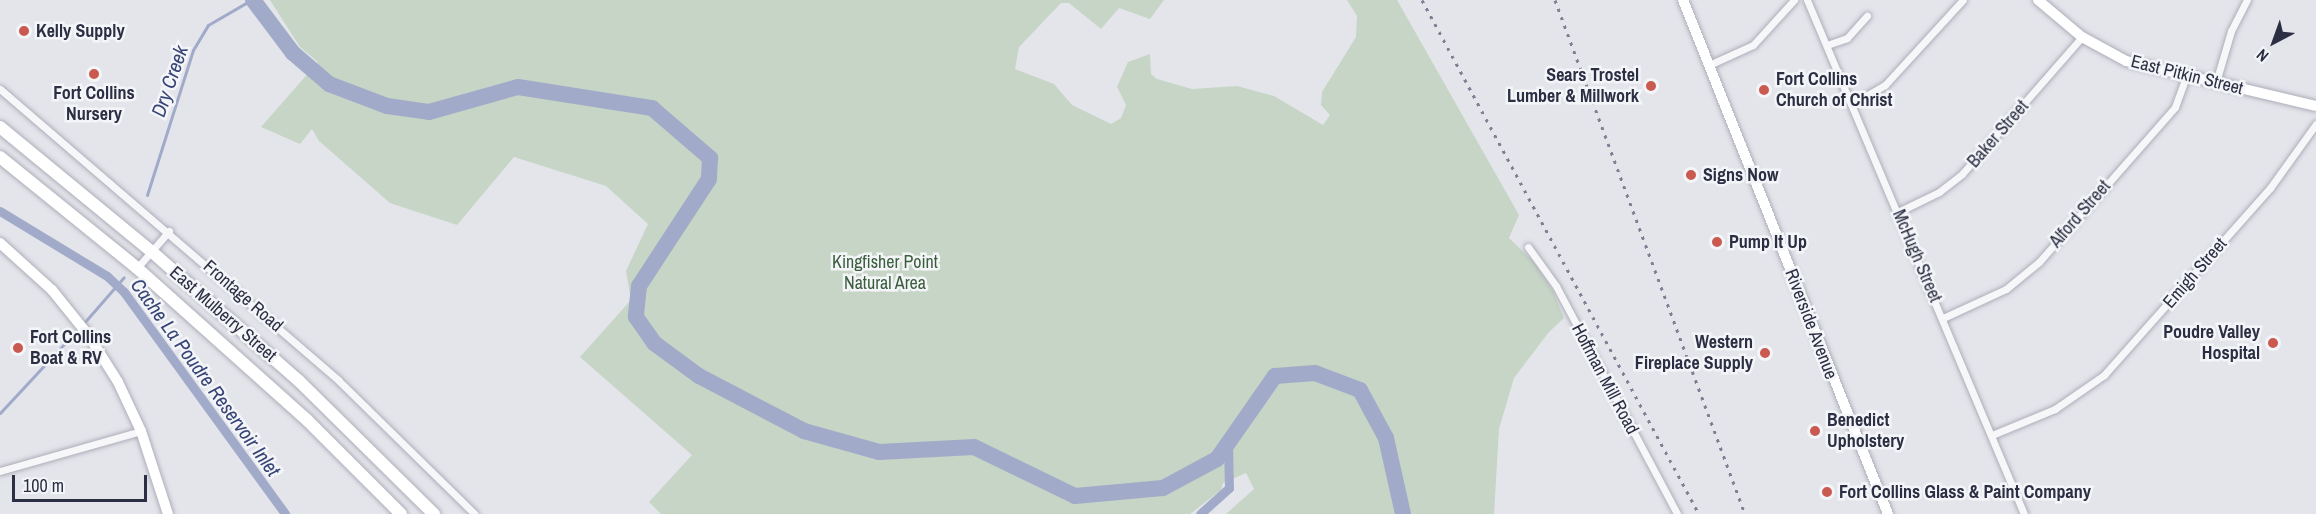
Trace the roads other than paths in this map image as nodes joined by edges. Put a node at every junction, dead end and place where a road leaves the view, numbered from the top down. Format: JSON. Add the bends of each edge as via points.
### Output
{"nodes":[{"id":1,"x":1683,"y":0,"type":"edge"},
{"id":2,"x":1794,"y":0,"type":"edge"},
{"id":3,"x":1807,"y":0,"type":"edge"},
{"id":4,"x":1963,"y":0,"type":"edge"},
{"id":5,"x":2038,"y":0,"type":"edge"},
{"id":6,"x":2247,"y":0,"type":"edge"},
{"id":7,"x":1868,"y":16,"type":"dead end"},
{"id":8,"x":2082,"y":37,"type":"junction"},
{"id":9,"x":1827,"y":45,"type":"junction"},
{"id":10,"x":1709,"y":65,"type":"junction"},
{"id":11,"x":2186,"y":77,"type":"junction"},
{"id":12,"x":2216,"y":82,"type":"junction"},
{"id":13,"x":0,"y":90,"type":"edge"},
{"id":14,"x":1852,"y":104,"type":"junction"},
{"id":15,"x":2316,"y":106,"type":"edge"},
{"id":16,"x":2316,"y":124,"type":"edge"},
{"id":17,"x":0,"y":127,"type":"edge"},
{"id":18,"x":0,"y":157,"type":"edge"},
{"id":19,"x":1898,"y":212,"type":"junction"},
{"id":20,"x":169,"y":231,"type":"junction"},
{"id":21,"x":0,"y":243,"type":"edge"},
{"id":22,"x":1528,"y":247,"type":"dead end"},
{"id":23,"x":151,"y":251,"type":"junction"},
{"id":24,"x":137,"y":268,"type":"junction"},
{"id":25,"x":1943,"y":318,"type":"junction"},
{"id":26,"x":141,"y":431,"type":"junction"},
{"id":27,"x":1992,"y":435,"type":"junction"},
{"id":28,"x":0,"y":471,"type":"edge"},
{"id":29,"x":430,"y":511,"type":"edge"},
{"id":30,"x":168,"y":514,"type":"edge"},
{"id":31,"x":401,"y":514,"type":"edge"},
{"id":32,"x":475,"y":514,"type":"edge"},
{"id":33,"x":1677,"y":514,"type":"edge"},
{"id":34,"x":1888,"y":514,"type":"edge"},
{"id":35,"x":2024,"y":514,"type":"edge"}],
"edges":[{"from":1,"to":10,"type":"street","name":"Riverside Avenue"},
{"from":2,"to":10,"type":"street","via":[[1753,45]]},
{"from":3,"to":9,"type":"street","name":"McHugh Street"},
{"from":4,"to":14,"type":"street","via":[[1885,85]]},
{"from":5,"to":8,"type":"street","name":"East Pitkin Street"},
{"from":6,"to":12,"type":"street","via":[[2230,31]]},
{"from":7,"to":9,"type":"street","via":[[1846,38]]},
{"from":8,"to":11,"type":"street","name":"East Pitkin Street","via":[[2126,61]]},
{"from":8,"to":19,"type":"street","name":"Baker Street","via":[[1962,174],[1939,192]]},
{"from":9,"to":14,"type":"street","name":"McHugh Street"},
{"from":10,"to":34,"type":"street","name":"Riverside Avenue"},
{"from":11,"to":12,"type":"street","name":"East Pitkin Street"},
{"from":11,"to":25,"type":"street","name":"Alford Street","via":[[2175,107],[2039,262],[2006,289]]},
{"from":12,"to":15,"type":"street","name":"East Pitkin Street"},
{"from":13,"to":20,"type":"street","name":"Frontage Road"},
{"from":14,"to":19,"type":"street","name":"McHugh Street"},
{"from":16,"to":27,"type":"street","name":"Emigh Street","via":[[2270,188],[2104,375],[2055,409]]},
{"from":17,"to":23,"type":"highway","name":"East Mulberry Street"},
{"from":18,"to":24,"type":"highway","name":"East Mulberry Street"},
{"from":19,"to":25,"type":"street","name":"McHugh Street"},
{"from":20,"to":23,"type":"street"},
{"from":20,"to":32,"type":"street","name":"Frontage Road","via":[[339,381]]},
{"from":21,"to":26,"type":"street","via":[[52,290],[85,331],[118,382]]},
{"from":22,"to":33,"type":"street","name":"Hoffman Mill Road","via":[[1556,286]]},
{"from":23,"to":24,"type":"street"},
{"from":23,"to":29,"type":"highway","name":"East Mulberry Street","via":[[298,381]]},
{"from":24,"to":31,"type":"highway","name":"East Mulberry Street","via":[[306,420]]},
{"from":25,"to":27,"type":"street","name":"McHugh Street"},
{"from":26,"to":28,"type":"street"},
{"from":26,"to":30,"type":"street"},
{"from":27,"to":35,"type":"street","name":"McHugh Street"}]}
